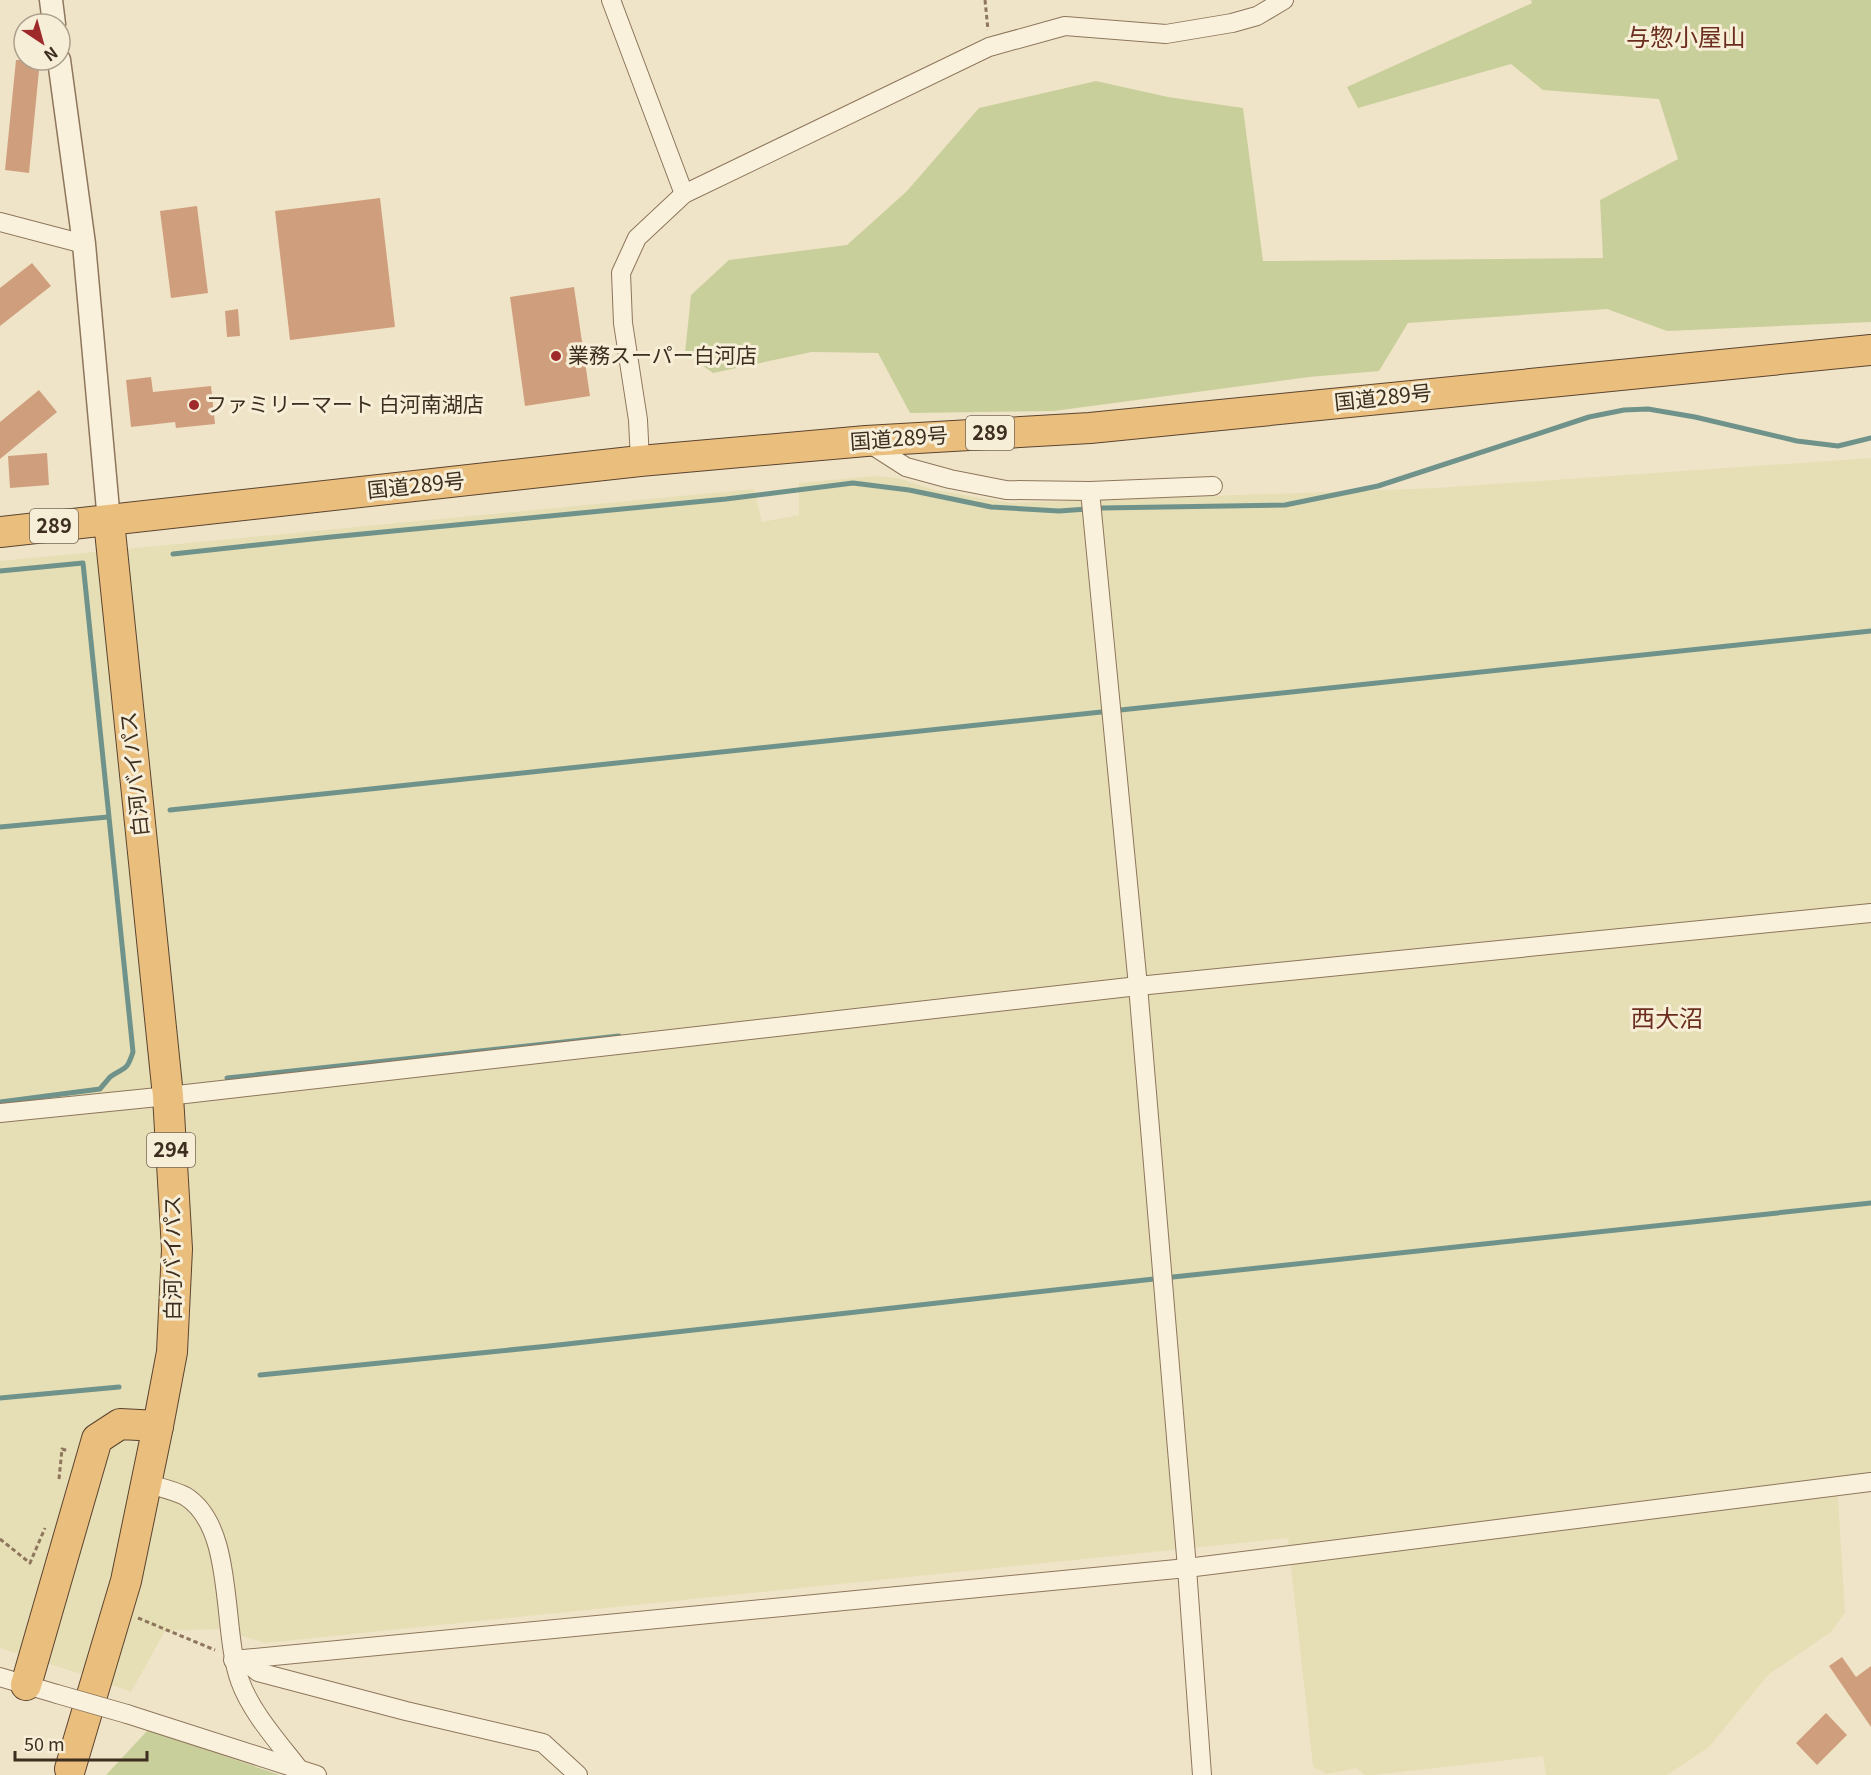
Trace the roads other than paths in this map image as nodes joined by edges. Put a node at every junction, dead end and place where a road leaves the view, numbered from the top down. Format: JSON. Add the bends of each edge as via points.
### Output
{"nodes":[{"id":1,"x":611,"y":0,"type":"edge"},
{"id":2,"x":1284,"y":0,"type":"edge"},
{"id":3,"x":61,"y":72,"type":"edge"},
{"id":4,"x":684,"y":194,"type":"junction"},
{"id":5,"x":0,"y":222,"type":"edge"},
{"id":6,"x":84,"y":244,"type":"junction"},
{"id":7,"x":1871,"y":350,"type":"edge"},
{"id":8,"x":866,"y":441,"type":"junction"},
{"id":9,"x":640,"y":461,"type":"junction"},
{"id":10,"x":1212,"y":486,"type":"dead end"},
{"id":11,"x":1090,"y":491,"type":"junction"},
{"id":12,"x":109,"y":521,"type":"junction"},
{"id":13,"x":0,"y":532,"type":"edge"},
{"id":14,"x":1871,"y":913,"type":"edge"},
{"id":15,"x":1138,"y":986,"type":"junction"},
{"id":16,"x":168,"y":1096,"type":"junction"},
{"id":17,"x":0,"y":1113,"type":"edge"},
{"id":18,"x":158,"y":1426,"type":"junction"},
{"id":19,"x":1871,"y":1482,"type":"edge"},
{"id":20,"x":145,"y":1483,"type":"junction"},
{"id":21,"x":1187,"y":1568,"type":"junction"},
{"id":22,"x":238,"y":1659,"type":"junction"},
{"id":23,"x":13,"y":1681,"type":"edge"},
{"id":24,"x":70,"y":1769,"type":"dead end"},
{"id":25,"x":299,"y":1769,"type":"junction"},
{"id":26,"x":317,"y":1775,"type":"edge"},
{"id":27,"x":578,"y":1775,"type":"edge"},
{"id":28,"x":1202,"y":1775,"type":"edge"}],
"edges":[{"from":1,"to":4,"type":"street"},
{"from":2,"to":4,"type":"street","via":[[1257,16],[1166,34],[1065,26],[989,47]]},
{"from":3,"to":6,"type":"street"},
{"from":4,"to":9,"type":"street","via":[[637,238],[621,273],[623,323],[638,420]]},
{"from":5,"to":6,"type":"street"},
{"from":6,"to":12,"type":"street"},
{"from":7,"to":8,"type":"highway","name":"国道289号","number":"289","via":[[1090,428]]},
{"from":8,"to":9,"type":"highway","name":"国道289号","number":"289"},
{"from":8,"to":11,"type":"street","via":[[906,467],[950,479],[1006,490]]},
{"from":9,"to":12,"type":"highway","name":"国道289号","number":"289"},
{"from":10,"to":11,"type":"street"},
{"from":11,"to":15,"type":"street"},
{"from":12,"to":13,"type":"highway","name":"国道289号","number":"289"},
{"from":12,"to":16,"type":"highway","name":"白河バイパス","number":"294"},
{"from":14,"to":15,"type":"street"},
{"from":15,"to":16,"type":"street"},
{"from":15,"to":21,"type":"street"},
{"from":16,"to":17,"type":"street"},
{"from":16,"to":18,"type":"highway","name":"白河バイパス","number":"294","via":[[177,1249],[172,1352]]},
{"from":18,"to":20,"type":"highway","name":"白河バイパス","number":"294"},
{"from":18,"to":23,"type":"highway","via":[[120,1424],[98,1438],[71,1534]]},
{"from":19,"to":21,"type":"street"},
{"from":20,"to":22,"type":"street","via":[[184,1496],[201,1510],[213,1529]]},
{"from":20,"to":24,"type":"highway","name":"白河バイパス","number":"294","via":[[126,1581]]},
{"from":21,"to":22,"type":"street"},
{"from":21,"to":28,"type":"street"},
{"from":22,"to":25,"type":"street","via":[[245,1695]]},
{"from":22,"to":27,"type":"street","via":[[258,1672],[543,1743]]},
{"from":23,"to":25,"type":"street","bridge":true},
{"from":25,"to":26,"type":"street"}]}
